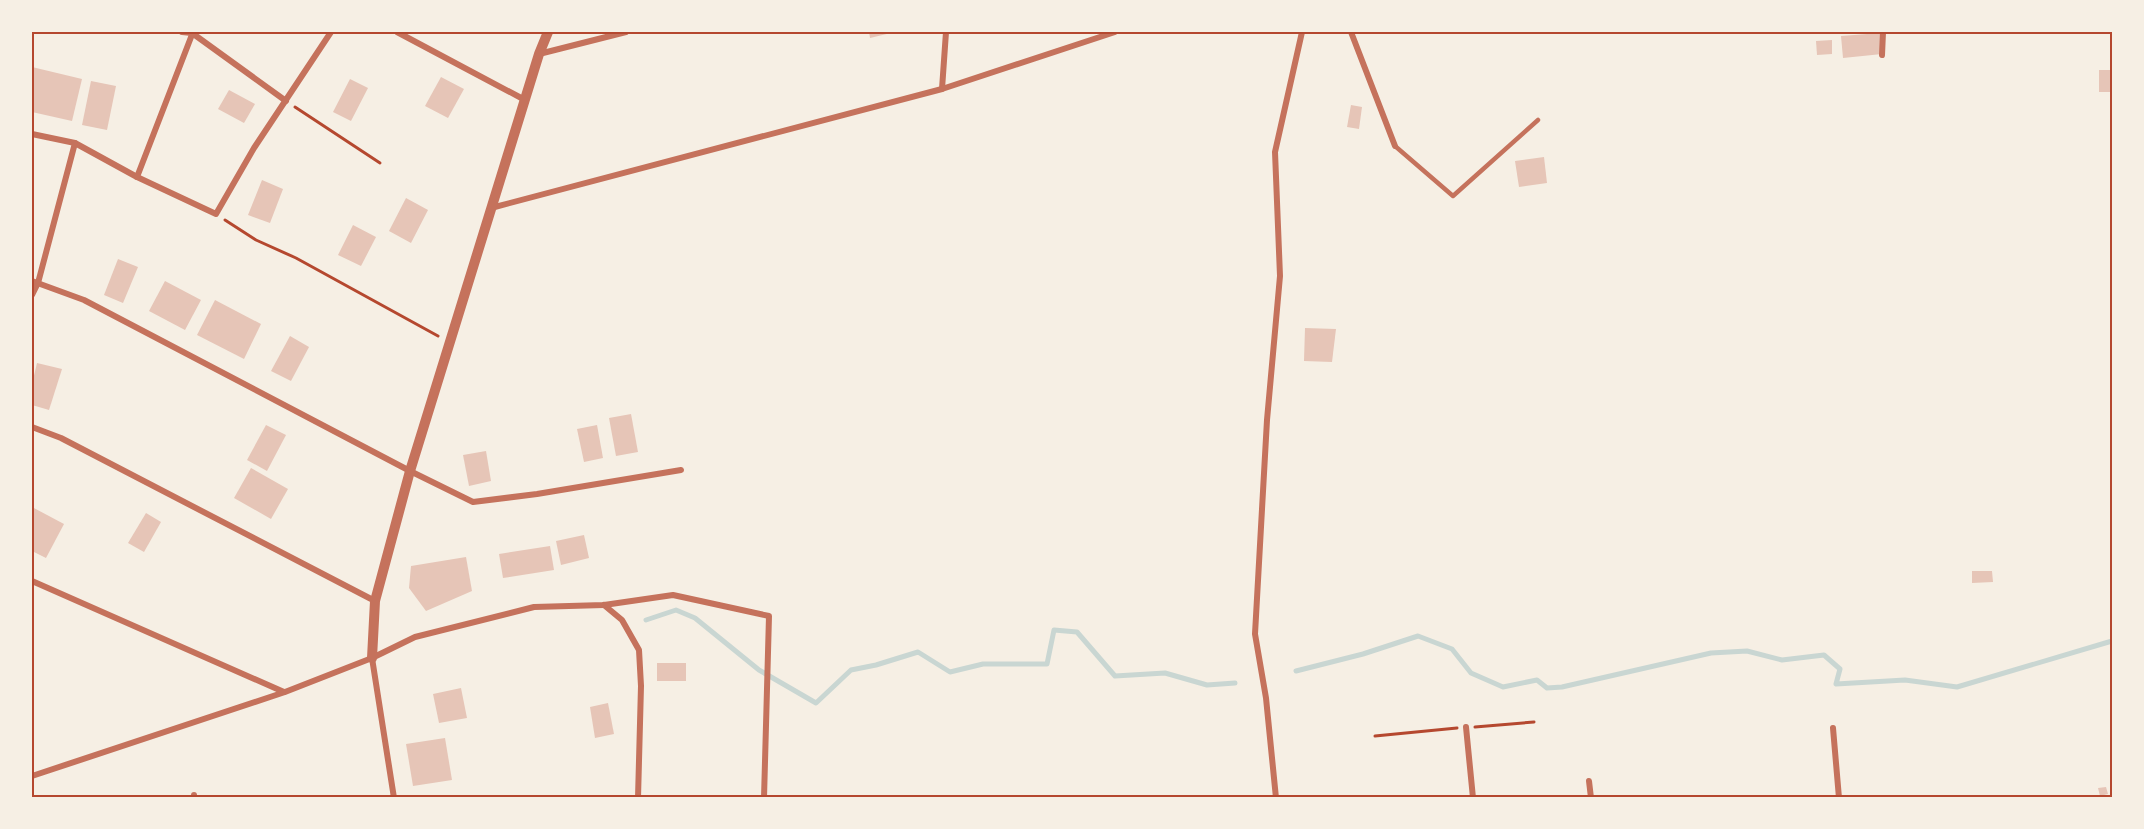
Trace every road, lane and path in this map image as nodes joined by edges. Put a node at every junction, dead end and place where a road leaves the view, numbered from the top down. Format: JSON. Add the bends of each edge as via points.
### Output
{"nodes":[{"id":1,"x":182,"y":32,"type":"edge"},
{"id":2,"x":193,"y":32,"type":"edge"},
{"id":3,"x":331,"y":32,"type":"edge"},
{"id":4,"x":397,"y":32,"type":"edge"},
{"id":5,"x":548,"y":32,"type":"edge"},
{"id":6,"x":626,"y":32,"type":"edge"},
{"id":7,"x":946,"y":32,"type":"edge"},
{"id":8,"x":1115,"y":32,"type":"edge"},
{"id":9,"x":1302,"y":32,"type":"edge"},
{"id":10,"x":1351,"y":32,"type":"edge"},
{"id":11,"x":1883,"y":32,"type":"edge"},
{"id":12,"x":539,"y":54,"type":"junction"},
{"id":13,"x":1882,"y":55,"type":"dead end"},
{"id":14,"x":942,"y":89,"type":"junction"},
{"id":15,"x":286,"y":100,"type":"junction"},
{"id":16,"x":525,"y":100,"type":"junction"},
{"id":17,"x":1538,"y":120,"type":"dead end"},
{"id":18,"x":32,"y":134,"type":"edge"},
{"id":19,"x":75,"y":143,"type":"junction"},
{"id":20,"x":1395,"y":146,"type":"joint"},
{"id":21,"x":380,"y":163,"type":"dead end"},
{"id":22,"x":136,"y":177,"type":"junction"},
{"id":23,"x":491,"y":208,"type":"junction"},
{"id":24,"x":216,"y":214,"type":"junction"},
{"id":25,"x":35,"y":282,"type":"edge"},
{"id":26,"x":32,"y":295,"type":"edge"},
{"id":27,"x":449,"y":342,"type":"junction"},
{"id":28,"x":32,"y":427,"type":"edge"},
{"id":29,"x":681,"y":470,"type":"dead end"},
{"id":30,"x":410,"y":471,"type":"junction"},
{"id":31,"x":32,"y":581,"type":"edge"},
{"id":32,"x":375,"y":601,"type":"junction"},
{"id":33,"x":604,"y":606,"type":"junction"},
{"id":34,"x":372,"y":658,"type":"junction"},
{"id":35,"x":285,"y":692,"type":"junction"},
{"id":36,"x":1466,"y":728,"type":"dead end"},
{"id":37,"x":1833,"y":728,"type":"dead end"},
{"id":38,"x":32,"y":776,"type":"edge"},
{"id":39,"x":1589,"y":781,"type":"dead end"},
{"id":40,"x":394,"y":798,"type":"edge"},
{"id":41,"x":638,"y":798,"type":"edge"},
{"id":42,"x":764,"y":798,"type":"edge"},
{"id":43,"x":1276,"y":798,"type":"edge"},
{"id":44,"x":1473,"y":798,"type":"edge"},
{"id":45,"x":1592,"y":798,"type":"edge"},
{"id":46,"x":1839,"y":798,"type":"edge"}],
"edges":[{"from":1,"to":2,"type":"street"},
{"from":2,"to":15,"type":"street"},
{"from":2,"to":22,"type":"street"},
{"from":3,"to":15,"type":"street"},
{"from":4,"to":16,"type":"street"},
{"from":5,"to":12,"type":"street"},
{"from":6,"to":12,"type":"street"},
{"from":7,"to":14,"type":"street"},
{"from":8,"to":14,"type":"street"},
{"from":9,"to":43,"type":"street","via":[[1275,152],[1280,276],[1255,634]]},
{"from":10,"to":20,"type":"street"},
{"from":11,"to":13,"type":"street"},
{"from":12,"to":16,"type":"street"},
{"from":14,"to":23,"type":"street"},
{"from":15,"to":21,"type":"path"},
{"from":15,"to":24,"type":"street"},
{"from":16,"to":23,"type":"street"},
{"from":17,"to":20,"type":"lane","via":[[1453,196]]},
{"from":18,"to":19,"type":"street"},
{"from":19,"to":22,"type":"street"},
{"from":19,"to":25,"type":"street"},
{"from":22,"to":24,"type":"street"},
{"from":23,"to":27,"type":"street"},
{"from":24,"to":27,"type":"path","via":[[256,240]]},
{"from":25,"to":26,"type":"street"},
{"from":25,"to":30,"type":"street","via":[[84,300]]},
{"from":27,"to":30,"type":"street"},
{"from":28,"to":32,"type":"street","via":[[61,438]]},
{"from":29,"to":30,"type":"street","via":[[473,502]]},
{"from":30,"to":32,"type":"street"},
{"from":31,"to":35,"type":"street"},
{"from":32,"to":34,"type":"street"},
{"from":33,"to":34,"type":"street","via":[[534,607],[415,637]]},
{"from":33,"to":41,"type":"street","via":[[622,620],[639,650],[642,686]]},
{"from":33,"to":42,"type":"street","via":[[673,595],[769,616]]},
{"from":34,"to":35,"type":"street"},
{"from":34,"to":40,"type":"street"},
{"from":35,"to":38,"type":"street"},
{"from":36,"to":44,"type":"street"},
{"from":37,"to":46,"type":"street"},
{"from":39,"to":45,"type":"street"}]}
